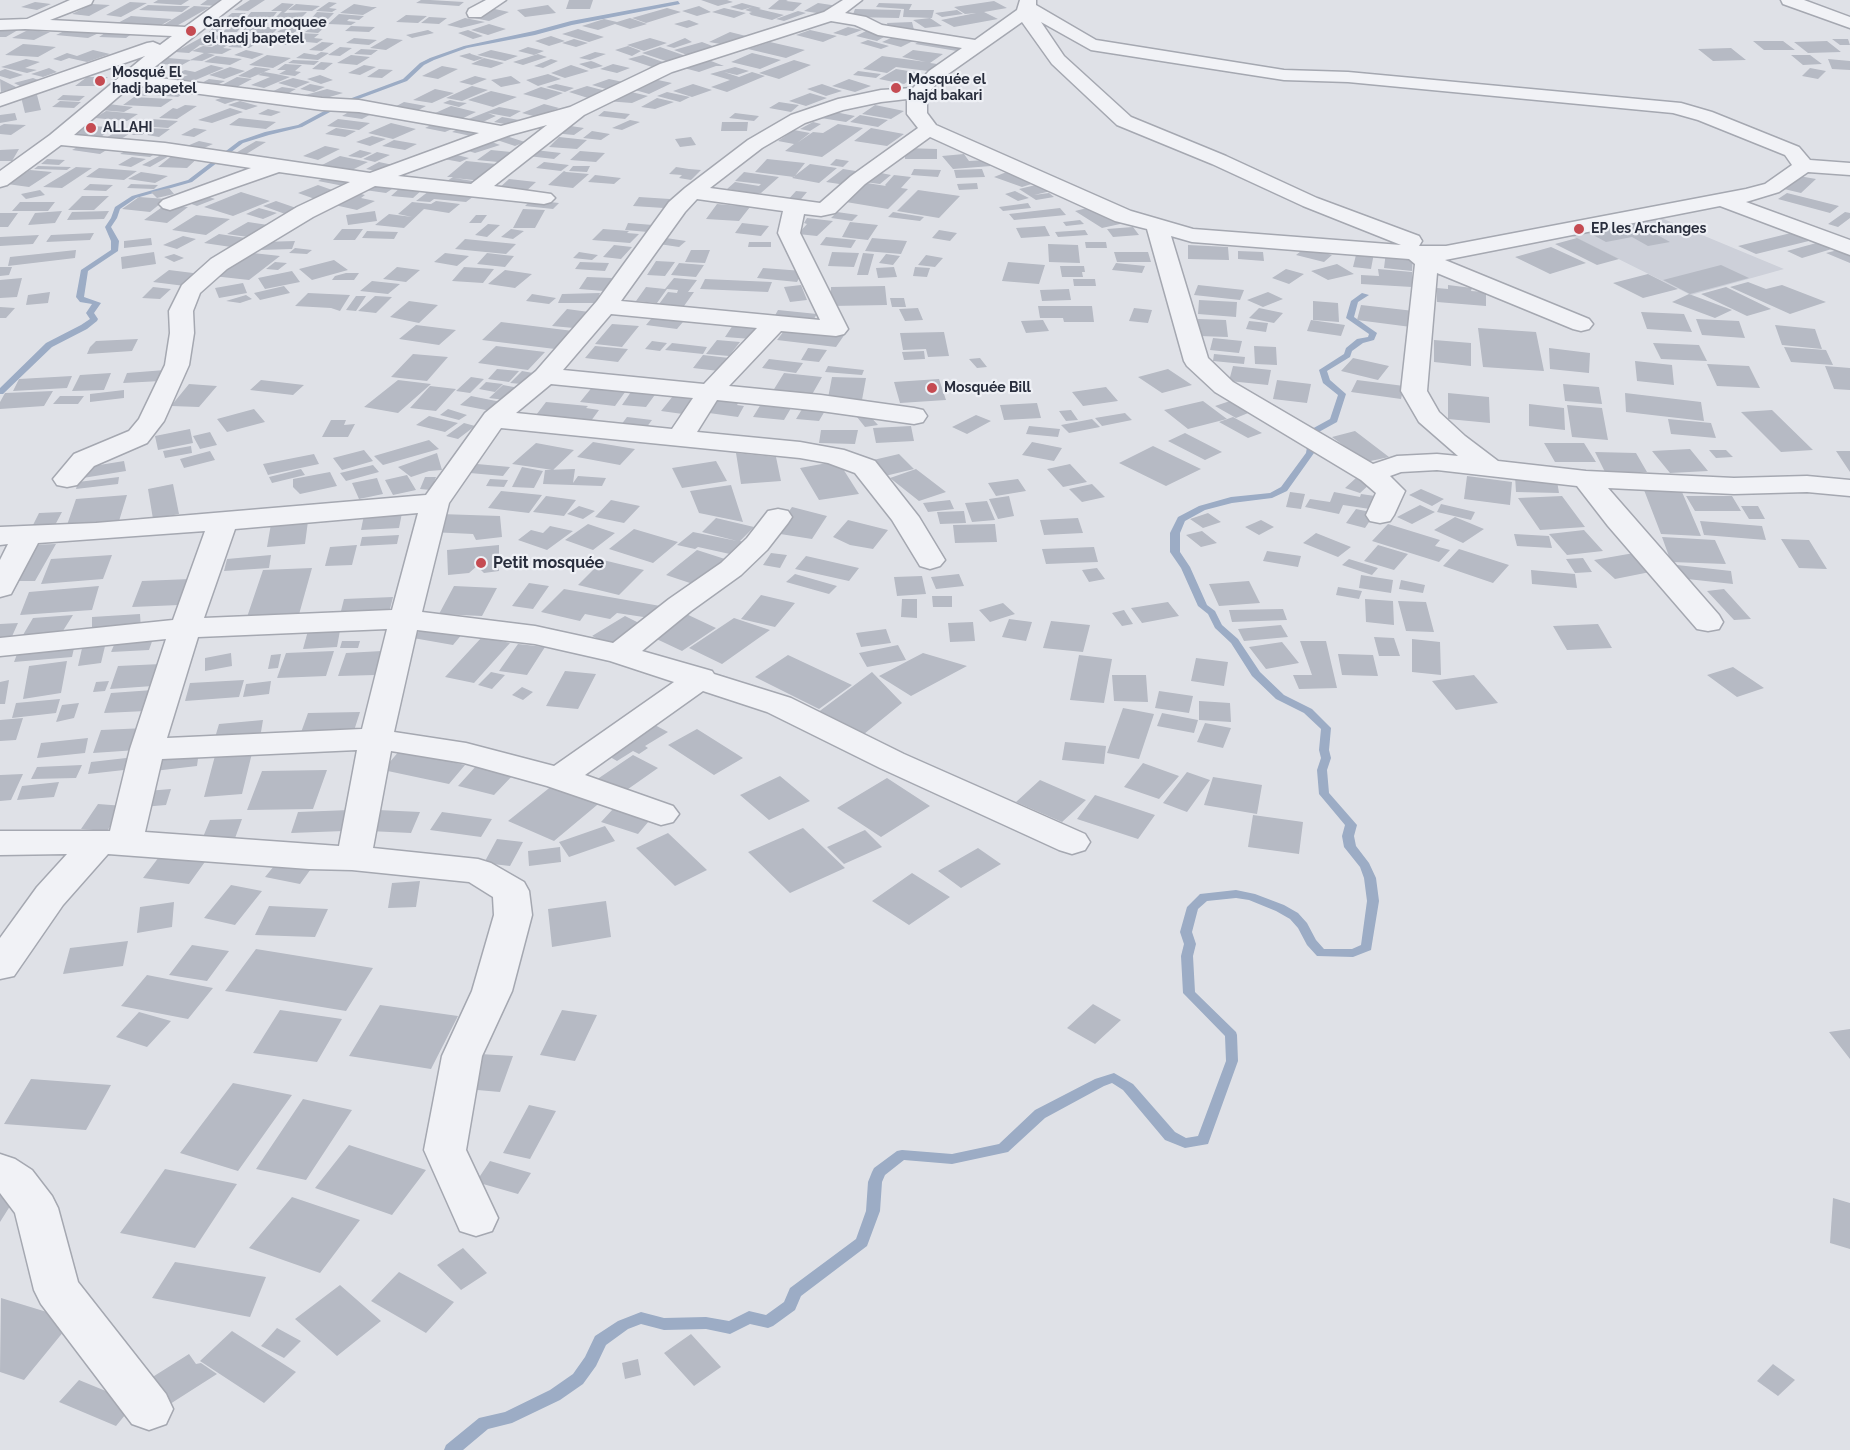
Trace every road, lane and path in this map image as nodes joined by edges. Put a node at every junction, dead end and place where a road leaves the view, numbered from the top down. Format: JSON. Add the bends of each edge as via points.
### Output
{"nodes":[{"id":1,"x":85,"y":0,"type":"edge"},
{"id":2,"x":233,"y":0,"type":"edge"},
{"id":3,"x":498,"y":0,"type":"edge"},
{"id":4,"x":854,"y":0,"type":"edge"},
{"id":5,"x":1789,"y":0,"type":"edge"},
{"id":6,"x":1026,"y":7,"type":"edge"},
{"id":7,"x":475,"y":13,"type":"dead end"},
{"id":8,"x":830,"y":16,"type":"junction"},
{"id":9,"x":1850,"y":23,"type":"edge"},
{"id":10,"x":25,"y":24,"type":"junction"},
{"id":11,"x":0,"y":25,"type":"edge"},
{"id":12,"x":184,"y":34,"type":"junction"},
{"id":13,"x":976,"y":45,"type":"junction"},
{"id":14,"x":127,"y":79,"type":"junction"},
{"id":15,"x":918,"y":93,"type":"junction"},
{"id":16,"x":0,"y":100,"type":"edge"},
{"id":17,"x":577,"y":111,"type":"junction"},
{"id":18,"x":929,"y":129,"type":"junction"},
{"id":19,"x":503,"y":131,"type":"junction"},
{"id":20,"x":57,"y":139,"type":"junction"},
{"id":21,"x":279,"y":165,"type":"junction"},
{"id":22,"x":1804,"y":166,"type":"junction"},
{"id":23,"x":1850,"y":169,"type":"edge"},
{"id":24,"x":372,"y":179,"type":"junction"},
{"id":25,"x":0,"y":181,"type":"edge"},
{"id":26,"x":475,"y":191,"type":"junction"},
{"id":27,"x":692,"y":192,"type":"junction"},
{"id":28,"x":544,"y":198,"type":"dead end"},
{"id":29,"x":1725,"y":201,"type":"junction"},
{"id":30,"x":170,"y":204,"type":"dead end"},
{"id":31,"x":794,"y":208,"type":"junction"},
{"id":32,"x":1157,"y":227,"type":"junction"},
{"id":33,"x":1850,"y":248,"type":"edge"},
{"id":34,"x":1427,"y":255,"type":"junction"},
{"id":35,"x":605,"y":306,"type":"junction"},
{"id":36,"x":775,"y":323,"type":"junction"},
{"id":37,"x":1581,"y":324,"type":"dead end"},
{"id":38,"x":545,"y":376,"type":"junction"},
{"id":39,"x":709,"y":393,"type":"junction"},
{"id":40,"x":914,"y":416,"type":"dead end"},
{"id":41,"x":494,"y":418,"type":"junction"},
{"id":42,"x":680,"y":437,"type":"junction"},
{"id":43,"x":1490,"y":468,"type":"junction"},
{"id":44,"x":1371,"y":474,"type":"junction"},
{"id":45,"x":67,"y":479,"type":"dead end"},
{"id":46,"x":1586,"y":479,"type":"junction"},
{"id":47,"x":1850,"y":488,"type":"edge"},
{"id":48,"x":435,"y":503,"type":"junction"},
{"id":49,"x":1380,"y":514,"type":"dead end"},
{"id":50,"x":778,"y":517,"type":"dead end"},
{"id":51,"x":222,"y":520,"type":"junction"},
{"id":52,"x":9,"y":536,"type":"edge"},
{"id":53,"x":930,"y":560,"type":"dead end"},
{"id":54,"x":0,"y":588,"type":"edge"},
{"id":55,"x":405,"y":619,"type":"junction"},
{"id":56,"x":1708,"y":622,"type":"dead end"},
{"id":57,"x":185,"y":628,"type":"junction"},
{"id":58,"x":0,"y":647,"type":"edge"},
{"id":59,"x":619,"y":654,"type":"junction"},
{"id":60,"x":701,"y":678,"type":"junction"},
{"id":61,"x":376,"y":738,"type":"junction"},
{"id":62,"x":147,"y":750,"type":"junction"},
{"id":63,"x":559,"y":778,"type":"junction"},
{"id":64,"x":661,"y":814,"type":"dead end"},
{"id":65,"x":112,"y":842,"type":"junction"},
{"id":66,"x":1072,"y":842,"type":"dead end"},
{"id":67,"x":0,"y":843,"type":"edge"},
{"id":68,"x":352,"y":858,"type":"junction"},
{"id":69,"x":0,"y":966,"type":"edge"},
{"id":70,"x":0,"y":1171,"type":"edge"},
{"id":71,"x":476,"y":1218,"type":"dead end"},
{"id":72,"x":149,"y":1409,"type":"dead end"}],
"edges":[{"from":1,"to":10,"type":"street"},
{"from":2,"to":12,"type":"street"},
{"from":3,"to":7,"type":"street"},
{"from":4,"to":8,"type":"street"},
{"from":5,"to":9,"type":"street"},
{"from":6,"to":13,"type":"street"},
{"from":6,"to":22,"type":"street","via":[[1091,45],[1284,75],[1348,77],[1674,107],[1792,151]]},
{"from":6,"to":34,"type":"street","via":[[1059,60],[1124,121]]},
{"from":8,"to":13,"type":"street","via":[[860,21],[878,30]]},
{"from":8,"to":17,"type":"street","via":[[666,68]]},
{"from":10,"to":11,"type":"street"},
{"from":10,"to":12,"type":"street"},
{"from":12,"to":14,"type":"street"},
{"from":12,"to":16,"type":"street"},
{"from":13,"to":15,"type":"street","via":[[935,75]]},
{"from":14,"to":19,"type":"street","via":[[389,111]]},
{"from":14,"to":20,"type":"street"},
{"from":15,"to":18,"type":"street","via":[[917,114]]},
{"from":15,"to":27,"type":"street","via":[[838,105],[798,119],[755,144]]},
{"from":17,"to":19,"type":"street"},
{"from":17,"to":26,"type":"street"},
{"from":18,"to":31,"type":"street","via":[[858,180],[827,208]]},
{"from":18,"to":32,"type":"street"},
{"from":19,"to":24,"type":"street"},
{"from":20,"to":21,"type":"street"},
{"from":20,"to":25,"type":"street"},
{"from":21,"to":24,"type":"street"},
{"from":21,"to":30,"type":"street"},
{"from":22,"to":23,"type":"street"},
{"from":22,"to":29,"type":"street","via":[[1772,188]]},
{"from":24,"to":26,"type":"street"},
{"from":24,"to":45,"type":"street","via":[[268,233],[219,264],[190,290],[181,311],[177,365],[151,420],[138,437],[84,460]]},
{"from":26,"to":28,"type":"street"},
{"from":27,"to":31,"type":"street"},
{"from":27,"to":35,"type":"street"},
{"from":29,"to":33,"type":"street"},
{"from":29,"to":34,"type":"street"},
{"from":31,"to":36,"type":"street","via":[[789,233],[836,329]]},
{"from":32,"to":34,"type":"street","via":[[1192,235]]},
{"from":32,"to":44,"type":"street","via":[[1196,361],[1224,387]]},
{"from":34,"to":37,"type":"street"},
{"from":34,"to":43,"type":"street","via":[[1414,391],[1428,416]]},
{"from":35,"to":36,"type":"street"},
{"from":35,"to":38,"type":"street"},
{"from":36,"to":39,"type":"street"},
{"from":38,"to":39,"type":"street"},
{"from":38,"to":41,"type":"street"},
{"from":39,"to":40,"type":"street"},
{"from":39,"to":42,"type":"street"},
{"from":41,"to":42,"type":"street"},
{"from":41,"to":48,"type":"street"},
{"from":42,"to":53,"type":"street","via":[[800,450],[865,467],[905,517]]},
{"from":43,"to":44,"type":"street","via":[[1437,462],[1397,464]]},
{"from":43,"to":46,"type":"street"},
{"from":44,"to":49,"type":"street","via":[[1391,491]]},
{"from":46,"to":47,"type":"street"},
{"from":46,"to":56,"type":"street"},
{"from":48,"to":51,"type":"street"},
{"from":48,"to":55,"type":"street"},
{"from":50,"to":59,"type":"street","via":[[731,569]]},
{"from":51,"to":52,"type":"street"},
{"from":51,"to":57,"type":"street"},
{"from":52,"to":54,"type":"street"},
{"from":55,"to":57,"type":"street"},
{"from":55,"to":59,"type":"street","via":[[535,635]]},
{"from":55,"to":61,"type":"street"},
{"from":57,"to":58,"type":"street"},
{"from":57,"to":62,"type":"street"},
{"from":59,"to":60,"type":"street"},
{"from":60,"to":63,"type":"street"},
{"from":60,"to":66,"type":"street","via":[[779,705]]},
{"from":61,"to":62,"type":"street"},
{"from":61,"to":63,"type":"street","via":[[466,753]]},
{"from":61,"to":68,"type":"street","via":[[359,839]]},
{"from":62,"to":65,"type":"street"},
{"from":63,"to":64,"type":"street"},
{"from":65,"to":67,"type":"street"},
{"from":65,"to":68,"type":"street"},
{"from":65,"to":69,"type":"street","via":[[50,896]]},
{"from":68,"to":71,"type":"street","via":[[478,871],[511,891],[513,915],[492,991],[462,1056],[445,1150]]},
{"from":70,"to":72,"type":"street","via":[[17,1182],[36,1208],[57,1290]]}]}
